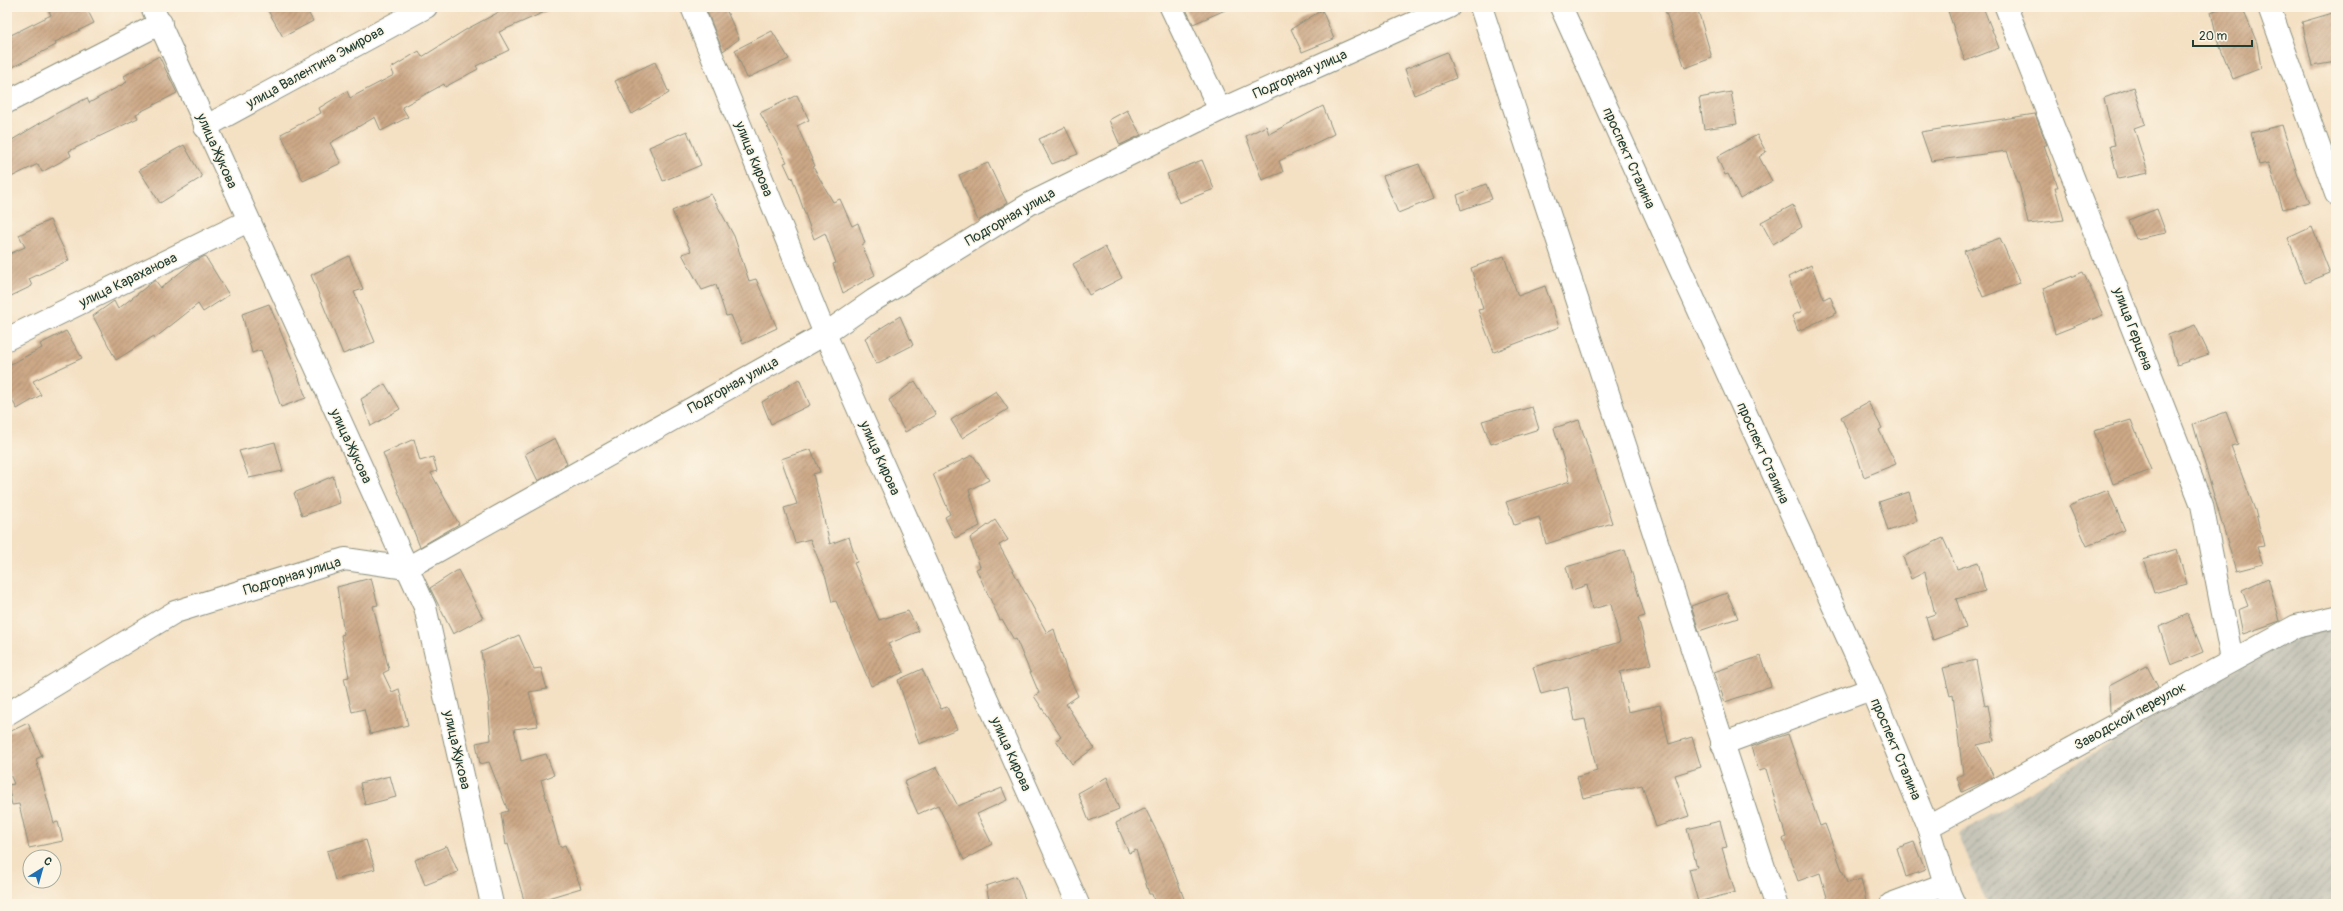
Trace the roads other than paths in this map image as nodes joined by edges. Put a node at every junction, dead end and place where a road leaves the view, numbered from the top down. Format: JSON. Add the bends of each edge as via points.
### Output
{"nodes":[{"id":1,"x":426,"y":7,"type":"edge"},
{"id":2,"x":692,"y":7,"type":"edge"},
{"id":3,"x":1171,"y":7,"type":"edge"},
{"id":4,"x":1449,"y":7,"type":"edge"},
{"id":5,"x":1481,"y":7,"type":"edge"},
{"id":6,"x":1561,"y":7,"type":"edge"},
{"id":7,"x":2006,"y":7,"type":"edge"},
{"id":8,"x":2268,"y":7,"type":"edge"},
{"id":9,"x":156,"y":15,"type":"edge"},
{"id":10,"x":7,"y":102,"type":"edge"},
{"id":11,"x":1220,"y":110,"type":"junction"},
{"id":12,"x":205,"y":127,"type":"junction"},
{"id":13,"x":2336,"y":194,"type":"edge"},
{"id":14,"x":248,"y":221,"type":"junction"},
{"id":15,"x":825,"y":334,"type":"junction"},
{"id":16,"x":7,"y":339,"type":"edge"},
{"id":17,"x":407,"y":568,"type":"junction"},
{"id":18,"x":2336,"y":617,"type":"edge"},
{"id":19,"x":2232,"y":660,"type":"junction"},
{"id":20,"x":1871,"y":689,"type":"junction"},
{"id":21,"x":7,"y":714,"type":"edge"},
{"id":22,"x":1722,"y":744,"type":"junction"},
{"id":23,"x":1928,"y":827,"type":"junction"},
{"id":24,"x":1945,"y":884,"type":"junction"},
{"id":25,"x":492,"y":904,"type":"edge"},
{"id":26,"x":1078,"y":904,"type":"edge"},
{"id":27,"x":1776,"y":904,"type":"edge"},
{"id":28,"x":1891,"y":904,"type":"edge"},
{"id":29,"x":1954,"y":904,"type":"edge"}],
"edges":[{"from":1,"to":12,"type":"street","name":"улица Валентина Эмирова"},
{"from":2,"to":15,"type":"street","name":"улица Кирова"},
{"from":3,"to":11,"type":"street"},
{"from":4,"to":11,"type":"street","name":"Подгорная улица"},
{"from":5,"to":22,"type":"street"},
{"from":6,"to":20,"type":"street","name":"проспект Сталина"},
{"from":7,"to":19,"type":"street","name":"улица Герцена","via":[[2202,505]]},
{"from":8,"to":13,"type":"street"},
{"from":9,"to":10,"type":"street"},
{"from":9,"to":12,"type":"street","name":"улица Жукова"},
{"from":11,"to":15,"type":"street","name":"Подгорная улица","via":[[1031,203],[874,300]]},
{"from":12,"to":14,"type":"street","name":"улица Жукова"},
{"from":14,"to":16,"type":"street","name":"улица Караханова"},
{"from":14,"to":17,"type":"street","name":"улица Жукова"},
{"from":15,"to":17,"type":"street","name":"Подгорная улица"},
{"from":15,"to":26,"type":"street","name":"улица Кирова"},
{"from":17,"to":21,"type":"street","name":"Подгорная улица","via":[[345,559],[175,612]]},
{"from":17,"to":25,"type":"street","name":"улица Жукова","via":[[425,607]]},
{"from":18,"to":19,"type":"street","name":"Заводской переулок","via":[[2296,626]]},
{"from":19,"to":23,"type":"street","name":"Заводской переулок"},
{"from":20,"to":22,"type":"street"},
{"from":20,"to":23,"type":"street","name":"проспект Сталина"},
{"from":22,"to":27,"type":"street"},
{"from":23,"to":24,"type":"street","name":"проспект Сталина"},
{"from":24,"to":28,"type":"street"},
{"from":24,"to":29,"type":"street","name":"проспект Сталина"}]}
